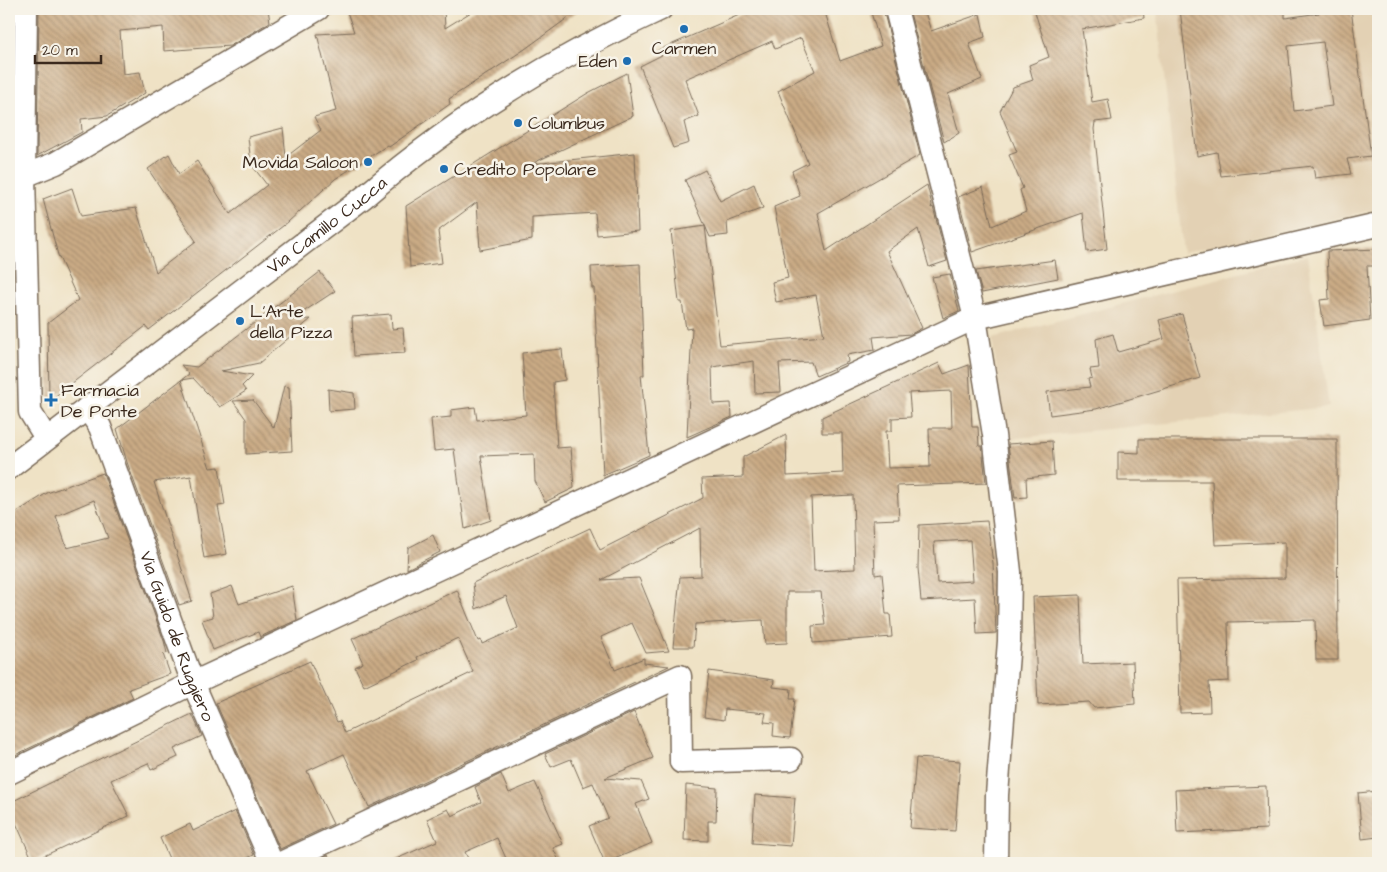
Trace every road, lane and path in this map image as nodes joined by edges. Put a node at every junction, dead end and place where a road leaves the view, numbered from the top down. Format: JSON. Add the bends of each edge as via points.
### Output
{"nodes":[{"id":1,"x":26,"y":9,"type":"edge"},
{"id":2,"x":318,"y":9,"type":"edge"},
{"id":3,"x":661,"y":9,"type":"edge"},
{"id":4,"x":896,"y":9,"type":"edge"},
{"id":5,"x":634,"y":14,"type":"edge"},
{"id":6,"x":16,"y":180,"type":"edge"},
{"id":7,"x":1378,"y":225,"type":"edge"},
{"id":8,"x":975,"y":318,"type":"junction"},
{"id":9,"x":87,"y":408,"type":"junction"},
{"id":10,"x":46,"y":438,"type":"junction"},
{"id":11,"x":9,"y":468,"type":"edge"},
{"id":12,"x":193,"y":683,"type":"junction"},
{"id":13,"x":791,"y":759,"type":"dead end"},
{"id":14,"x":9,"y":773,"type":"edge"},
{"id":15,"x":272,"y":863,"type":"edge"},
{"id":16,"x":281,"y":863,"type":"edge"},
{"id":17,"x":996,"y":863,"type":"edge"}],
"edges":[{"from":1,"to":6,"type":"street"},
{"from":2,"to":6,"type":"street","via":[[56,163]]},
{"from":3,"to":5,"type":"street","name":"Via Camillo Cucca"},
{"from":4,"to":8,"type":"street"},
{"from":5,"to":9,"type":"street","name":"Via Camillo Cucca","via":[[500,95]]},
{"from":6,"to":10,"type":"street","via":[[30,412]]},
{"from":7,"to":8,"type":"street"},
{"from":8,"to":12,"type":"street"},
{"from":8,"to":17,"type":"street","via":[[994,435],[1010,572]]},
{"from":9,"to":10,"type":"street","name":"Via Camillo Cucca"},
{"from":9,"to":12,"type":"street","name":"Via Guido de Ruggiero","via":[[100,427]]},
{"from":10,"to":11,"type":"street","name":"Via Camillo Cucca"},
{"from":12,"to":14,"type":"street"},
{"from":12,"to":15,"type":"street","name":"Via Guido de Ruggiero"},
{"from":13,"to":16,"type":"street","via":[[681,762],[680,676]]}]}
